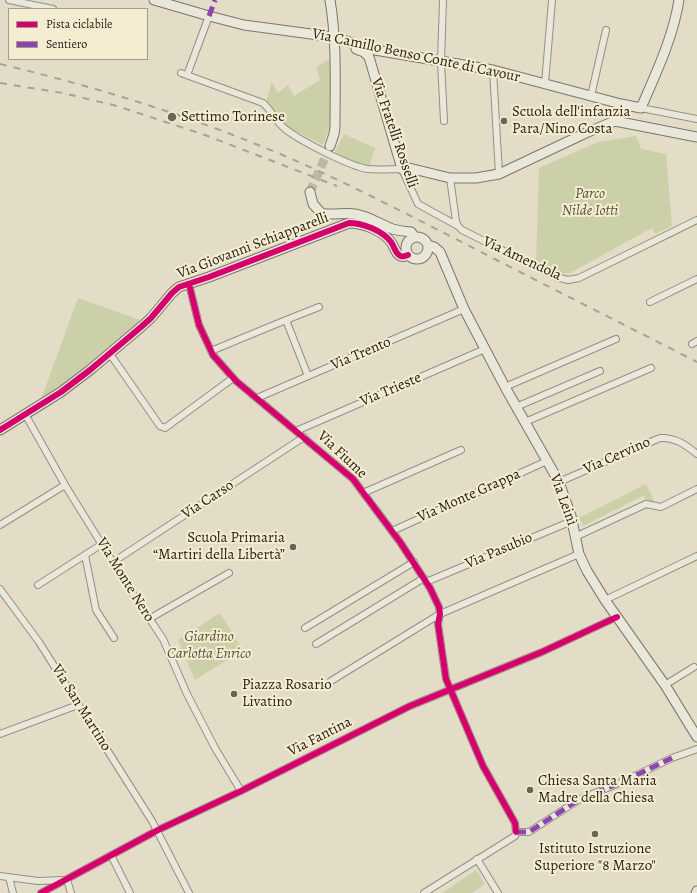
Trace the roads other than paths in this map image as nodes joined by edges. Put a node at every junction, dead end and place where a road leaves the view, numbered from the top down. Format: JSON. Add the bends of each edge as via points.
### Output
{"nodes":[{"id":1,"x":9,"y":0,"type":"edge"},
{"id":2,"x":154,"y":0,"type":"edge"},
{"id":3,"x":330,"y":0,"type":"edge"},
{"id":4,"x":443,"y":0,"type":"edge"},
{"id":5,"x":552,"y":0,"type":"edge"},
{"id":6,"x":679,"y":0,"type":"edge"},
{"id":7,"x":48,"y":8,"type":"edge"},
{"id":8,"x":209,"y":16,"type":"junction"},
{"id":9,"x":606,"y":30,"type":"dead end"},
{"id":10,"x":335,"y":39,"type":"junction"},
{"id":11,"x":371,"y":53,"type":"junction"},
{"id":12,"x":441,"y":62,"type":"junction"},
{"id":13,"x":493,"y":70,"type":"junction"},
{"id":14,"x":545,"y":84,"type":"junction"},
{"id":15,"x":591,"y":96,"type":"junction"},
{"id":16,"x":621,"y":104,"type":"junction"},
{"id":17,"x":641,"y":108,"type":"junction"},
{"id":18,"x":697,"y":119,"type":"edge"},
{"id":19,"x":444,"y":121,"type":"dead end"},
{"id":20,"x":615,"y":121,"type":"junction"},
{"id":21,"x":697,"y":137,"type":"edge"},
{"id":22,"x":330,"y":146,"type":"tunnel mouth"},
{"id":23,"x":402,"y":169,"type":"junction"},
{"id":24,"x":499,"y":174,"type":"junction"},
{"id":25,"x":450,"y":178,"type":"junction"},
{"id":26,"x":310,"y":192,"type":"dead end"},
{"id":27,"x":697,"y":220,"type":"edge"},
{"id":28,"x":458,"y":226,"type":"junction"},
{"id":29,"x":409,"y":245,"type":"junction"},
{"id":30,"x":427,"y":250,"type":"junction"},
{"id":31,"x":697,"y":278,"type":"edge"},
{"id":32,"x":189,"y":284,"type":"junction"},
{"id":33,"x":650,"y":302,"type":"dead end"},
{"id":34,"x":319,"y":307,"type":"dead end"},
{"id":35,"x":464,"y":309,"type":"junction"},
{"id":36,"x":286,"y":320,"type":"junction"},
{"id":37,"x":616,"y":339,"type":"dead end"},
{"id":38,"x":485,"y":349,"type":"junction"},
{"id":39,"x":211,"y":351,"type":"junction"},
{"id":40,"x":110,"y":354,"type":"junction"},
{"id":41,"x":651,"y":368,"type":"dead end"},
{"id":42,"x":600,"y":371,"type":"dead end"},
{"id":43,"x":308,"y":376,"type":"junction"},
{"id":44,"x":233,"y":378,"type":"junction"},
{"id":45,"x":505,"y":387,"type":"junction"},
{"id":46,"x":257,"y":398,"type":"junction"},
{"id":47,"x":516,"y":407,"type":"junction"},
{"id":48,"x":25,"y":414,"type":"junction"},
{"id":49,"x":525,"y":422,"type":"junction"},
{"id":50,"x":0,"y":430,"type":"edge"},
{"id":51,"x":296,"y":431,"type":"junction"},
{"id":52,"x":304,"y":437,"type":"junction"},
{"id":53,"x":460,"y":450,"type":"dead end"},
{"id":54,"x":697,"y":454,"type":"edge"},
{"id":55,"x":547,"y":461,"type":"junction"},
{"id":56,"x":559,"y":482,"type":"junction"},
{"id":57,"x":65,"y":485,"type":"junction"},
{"id":58,"x":697,"y":490,"type":"edge"},
{"id":59,"x":363,"y":493,"type":"junction"},
{"id":60,"x":572,"y":521,"type":"junction"},
{"id":61,"x":0,"y":525,"type":"edge"},
{"id":62,"x":392,"y":531,"type":"junction"},
{"id":63,"x":575,"y":537,"type":"junction"},
{"id":64,"x":102,"y":544,"type":"junction"},
{"id":65,"x":579,"y":554,"type":"junction"},
{"id":66,"x":85,"y":555,"type":"junction"},
{"id":67,"x":697,"y":556,"type":"edge"},
{"id":68,"x":113,"y":562,"type":"junction"},
{"id":69,"x":414,"y":562,"type":"junction"},
{"id":70,"x":229,"y":573,"type":"dead end"},
{"id":71,"x":425,"y":580,"type":"junction"},
{"id":72,"x":38,"y":585,"type":"dead end"},
{"id":73,"x":0,"y":589,"type":"edge"},
{"id":74,"x":605,"y":600,"type":"junction"},
{"id":75,"x":440,"y":614,"type":"junction"},
{"id":76,"x":617,"y":617,"type":"junction"},
{"id":77,"x":149,"y":619,"type":"junction"},
{"id":78,"x":305,"y":628,"type":"dead end"},
{"id":79,"x":114,"y":638,"type":"dead end"},
{"id":80,"x":316,"y":644,"type":"dead end"},
{"id":81,"x":694,"y":667,"type":"dead end"},
{"id":82,"x":332,"y":681,"type":"dead end"},
{"id":83,"x":665,"y":686,"type":"junction"},
{"id":84,"x":450,"y":689,"type":"junction"},
{"id":85,"x":78,"y":704,"type":"junction"},
{"id":86,"x":0,"y":734,"type":"edge"},
{"id":87,"x":697,"y":737,"type":"edge"},
{"id":88,"x":697,"y":749,"type":"edge"},
{"id":89,"x":241,"y":791,"type":"junction"},
{"id":90,"x":158,"y":830,"type":"junction"},
{"id":91,"x":516,"y":832,"type":"junction"},
{"id":92,"x":111,"y":855,"type":"junction"},
{"id":93,"x":477,"y":859,"type":"junction"},
{"id":94,"x":0,"y":876,"type":"edge"},
{"id":95,"x":9,"y":877,"type":"junction"},
{"id":96,"x":67,"y":880,"type":"junction"},
{"id":97,"x":13,"y":893,"type":"edge"},
{"id":98,"x":41,"y":893,"type":"edge"},
{"id":99,"x":71,"y":893,"type":"edge"},
{"id":100,"x":130,"y":893,"type":"edge"},
{"id":101,"x":189,"y":893,"type":"edge"},
{"id":102,"x":424,"y":893,"type":"edge"},
{"id":103,"x":498,"y":893,"type":"edge"}],
"edges":[{"from":1,"to":7,"type":"street"},
{"from":2,"to":8,"type":"street","name":"Via Camillo Benso Conte di Cavour"},
{"from":3,"to":10,"type":"street"},
{"from":4,"to":12,"type":"street"},
{"from":5,"to":14,"type":"street"},
{"from":6,"to":17,"type":"street","via":[[670,39]]},
{"from":8,"to":10,"type":"street","name":"Via Camillo Benso Conte di Cavour","via":[[244,25]]},
{"from":8,"to":23,"type":"street","via":[[184,74],[263,103],[290,133],[354,166],[368,169]]},
{"from":9,"to":15,"type":"street"},
{"from":10,"to":11,"type":"street","name":"Via Camillo Benso Conte di Cavour"},
{"from":10,"to":22,"type":"street","via":[[335,127]]},
{"from":11,"to":12,"type":"street","name":"Via Camillo Benso Conte di Cavour"},
{"from":11,"to":23,"type":"street","name":"Via Fratelli Rosselli"},
{"from":12,"to":13,"type":"street","name":"Via Camillo Benso Conte di Cavour"},
{"from":12,"to":19,"type":"street"},
{"from":13,"to":14,"type":"street","name":"Via Camillo Benso Conte di Cavour"},
{"from":13,"to":24,"type":"street"},
{"from":14,"to":15,"type":"street","name":"Via Camillo Benso Conte di Cavour"},
{"from":15,"to":16,"type":"street","name":"Via Camillo Benso Conte di Cavour"},
{"from":16,"to":17,"type":"street","name":"Via Camillo Benso Conte di Cavour"},
{"from":16,"to":20,"type":"street"},
{"from":17,"to":18,"type":"street","name":"Via Camillo Benso Conte di Cavour"},
{"from":20,"to":21,"type":"street"},
{"from":20,"to":24,"type":"street"},
{"from":23,"to":25,"type":"street","via":[[409,168]]},
{"from":23,"to":28,"type":"street","name":"Via Fratelli Rosselli","via":[[418,204]]},
{"from":24,"to":25,"type":"street","via":[[476,178]]},
{"from":25,"to":28,"type":"street"},
{"from":26,"to":29,"type":"street","via":[[313,204],[321,213],[354,213],[390,228],[411,232]]},
{"from":27,"to":28,"type":"street","name":"Via Amendola","via":[[579,278],[568,280],[556,277]]},
{"from":29,"to":30,"type":"street","via":[[425,240]]},
{"from":29,"to":30,"type":"street","via":[[414,259],[417,260],[424,257]]},
{"from":29,"to":32,"type":"street","name":"Via Giovanni Schiapparelli","via":[[402,257],[387,237],[375,230],[349,223]]},
{"from":30,"to":35,"type":"street","name":"Via Leinì","via":[[440,256]]},
{"from":31,"to":33,"type":"street"},
{"from":32,"to":39,"type":"street","name":"Via Fiume","via":[[199,325]]},
{"from":32,"to":40,"type":"street","name":"Via Giovanni Schiapparelli","via":[[176,290],[151,318]]},
{"from":34,"to":36,"type":"street"},
{"from":35,"to":38,"type":"street","name":"Via Leinì"},
{"from":35,"to":43,"type":"street","name":"Via Trento"},
{"from":36,"to":39,"type":"street"},
{"from":36,"to":43,"type":"street"},
{"from":37,"to":45,"type":"street"},
{"from":38,"to":45,"type":"street","name":"Via Leinì"},
{"from":38,"to":51,"type":"street","name":"Via Trieste"},
{"from":39,"to":44,"type":"street","name":"Via Fiume"},
{"from":40,"to":44,"type":"street","via":[[160,426],[165,428]]},
{"from":40,"to":48,"type":"street","name":"Via Giovanni Schiapparelli","via":[[61,392]]},
{"from":41,"to":49,"type":"street"},
{"from":42,"to":47,"type":"street"},
{"from":43,"to":46,"type":"street","name":"Via Trento"},
{"from":44,"to":46,"type":"street","name":"Via Fiume"},
{"from":45,"to":47,"type":"street","name":"Via Leinì"},
{"from":46,"to":51,"type":"street","name":"Via Fiume"},
{"from":47,"to":49,"type":"street","name":"Via Leinì"},
{"from":48,"to":50,"type":"street","name":"Via Giovanni Schiapparelli"},
{"from":48,"to":57,"type":"street","name":"Via Monte Nero"},
{"from":49,"to":55,"type":"street","name":"Via Leinì"},
{"from":51,"to":52,"type":"street","name":"Via Fiume"},
{"from":52,"to":59,"type":"street","name":"Via Fiume","via":[[353,479]]},
{"from":52,"to":68,"type":"street","name":"Via Carso"},
{"from":53,"to":59,"type":"street","name":"Via Fiume"},
{"from":54,"to":56,"type":"street","name":"Via Cervino","via":[[681,442],[666,437],[660,438]]},
{"from":55,"to":56,"type":"street","name":"Via Leinì"},
{"from":55,"to":62,"type":"street","name":"Via Monte Grappa"},
{"from":56,"to":60,"type":"street","name":"Via Leinì"},
{"from":57,"to":61,"type":"street"},
{"from":57,"to":64,"type":"street","name":"Via Monte Nero"},
{"from":58,"to":63,"type":"street","via":[[661,507],[646,504]]},
{"from":59,"to":62,"type":"street","name":"Via Fiume"},
{"from":60,"to":63,"type":"street","name":"Via Leinì"},
{"from":60,"to":71,"type":"street","name":"Via Pasubio"},
{"from":62,"to":69,"type":"street","name":"Via Fiume"},
{"from":63,"to":65,"type":"street","name":"Via Leinì"},
{"from":64,"to":66,"type":"street"},
{"from":64,"to":68,"type":"street","name":"Via Monte Nero"},
{"from":65,"to":74,"type":"street","name":"Via Leinì"},
{"from":65,"to":75,"type":"street"},
{"from":66,"to":72,"type":"street"},
{"from":66,"to":79,"type":"street","via":[[96,610]]},
{"from":67,"to":74,"type":"street"},
{"from":68,"to":77,"type":"street","name":"Via Monte Nero"},
{"from":69,"to":71,"type":"street","name":"Via Fiume"},
{"from":69,"to":78,"type":"street"},
{"from":70,"to":77,"type":"street"},
{"from":71,"to":75,"type":"street","name":"Via Fiume"},
{"from":71,"to":80,"type":"street","name":"Via Pasubio"},
{"from":73,"to":85,"type":"street","name":"Via San Martino","via":[[35,636]]},
{"from":74,"to":76,"type":"street","name":"Via Leinì"},
{"from":75,"to":82,"type":"street"},
{"from":75,"to":84,"type":"street","name":"Via Fiume","via":[[438,624],[446,679]]},
{"from":76,"to":83,"type":"street","name":"Via Leinì"},
{"from":76,"to":84,"type":"street","name":"Via Fantina","via":[[542,652]]},
{"from":77,"to":89,"type":"street","name":"Via Monte Nero","via":[[165,644],[211,741]]},
{"from":81,"to":83,"type":"street"},
{"from":83,"to":87,"type":"street","name":"Via Leinì"},
{"from":84,"to":89,"type":"street","name":"Via Fantina","via":[[410,706]]},
{"from":84,"to":91,"type":"street","name":"Via Fiume","via":[[483,766],[515,823]]},
{"from":85,"to":86,"type":"street"},
{"from":85,"to":90,"type":"street","name":"Via San Martino"},
{"from":88,"to":91,"type":"street","via":[[580,799],[529,832]]},
{"from":89,"to":90,"type":"street","name":"Via Fantina"},
{"from":90,"to":92,"type":"street","name":"Via Fantina"},
{"from":90,"to":101,"type":"street","name":"Via San Martino"},
{"from":91,"to":93,"type":"street","via":[[515,836]]},
{"from":92,"to":96,"type":"street","name":"Via Fantina"},
{"from":92,"to":100,"type":"street"},
{"from":93,"to":102,"type":"street"},
{"from":93,"to":103,"type":"street"},
{"from":94,"to":95,"type":"street"},
{"from":95,"to":96,"type":"street","via":[[38,881]]},
{"from":95,"to":97,"type":"street"},
{"from":96,"to":98,"type":"street","name":"Via Fantina"},
{"from":96,"to":99,"type":"street"}]}
